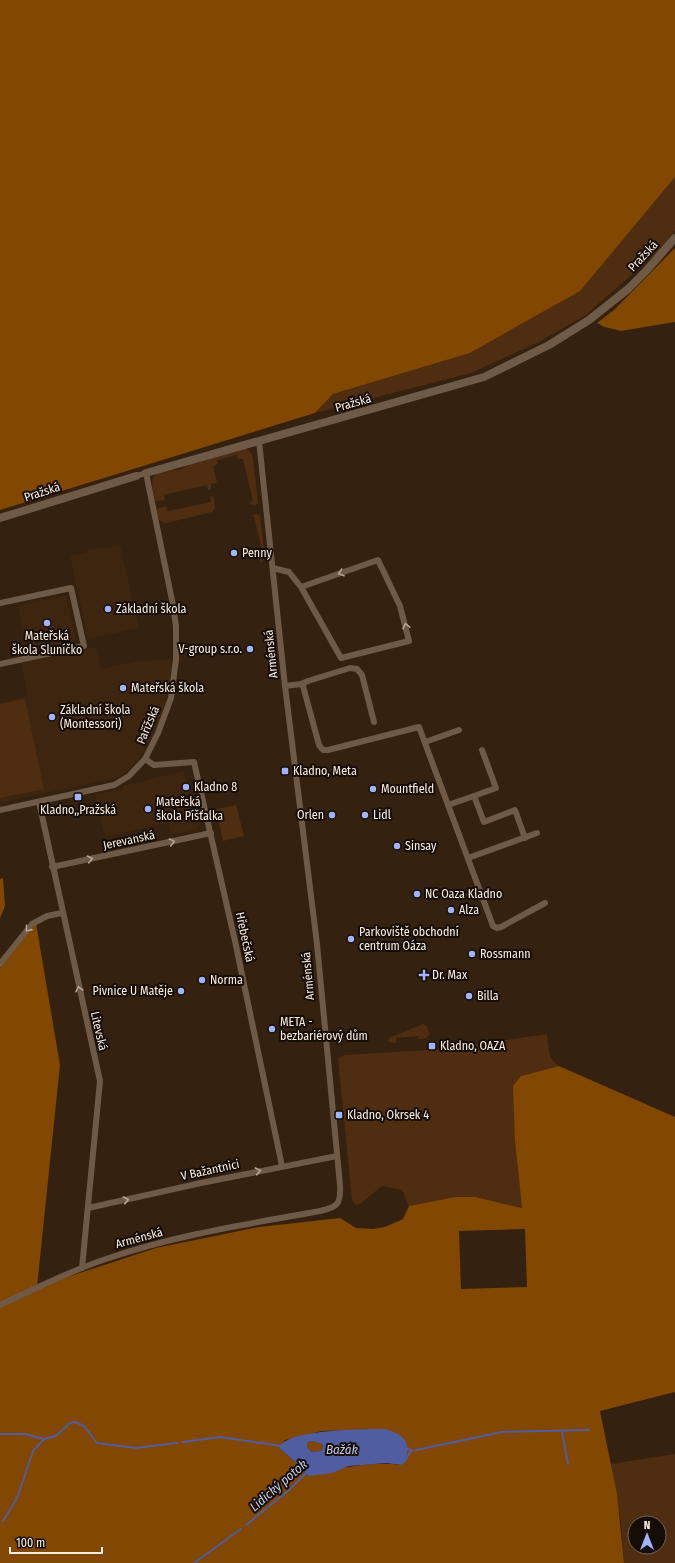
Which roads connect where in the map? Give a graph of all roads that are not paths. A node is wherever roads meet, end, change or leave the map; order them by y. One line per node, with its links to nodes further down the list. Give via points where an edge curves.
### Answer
1 (675, 238): 2 (street, Pražská, via 628,289 589,320 508,366 484,377)
2 (258, 441): 3 (street, Pražská); 6 (street, Arménská)
3 (146, 473): 4 (street, Pražská); 16 (street, Pařížská, via 172,600 176,626 176,659 171,698)
4 (136, 476): 5 (street, Pražská)
5 (0, 518)
6 (273, 568): 7 (street, via 289,572); 11 (street, Arménská)
7 (301, 587): 7 (street, one-way to 7, via 341,658 409,641 400,606 378,560)
8 (0, 603): 9 (street, via 71,588 84,646)
9 (0, 664)
10 (301, 684): 11 (street); 12 (street, via 350,668 357,669 362,676); 14 (street, via 319,745 323,750 419,727)
11 (285, 686): 29 (street, Arménská, via 316,944)
12 (374, 722)
13 (459, 730): 14 (street)
14 (425, 742): 19 (street)
15 (482, 750): 17 (street, via 496,788)
16 (145, 759): 18 (street, Pařížská, via 129,776 114,785); 22 (street, Hřebečská, via 154,766 194,762)
17 (474, 796): 19 (street); 23 (street, via 484,822 515,810)
18 (38, 802): 20 (street, Pařížská); 25 (street, Litevská)
19 (448, 806): 24 (street)
20 (0, 810)
21 (537, 833): 23 (street)
22 (211, 834): 25 (street, Jerevanská, one-way to 22); 30 (street, Hřebečská)
23 (525, 838): 24 (street)
24 (468, 858): 26 (street, via 493,926 501,927)
25 (52, 867): 27 (street, Litevská)
26 (545, 903)
27 (62, 913): 28 (street, one-way to 28, via 47,916 32,924); 31 (street, Litevská, one-way to 27, via 100,1081)
28 (0, 964)
29 (337, 1156): 30 (street, V Bažantnici); 32 (street, Arménská, via 340,1195 334,1207 222,1228 149,1246)
30 (282, 1166): 31 (street, V Bažantnici, one-way to 30)
31 (88, 1208): 32 (street, Litevská)
32 (82, 1268): 33 (street, Arménská)
33 (0, 1306)

